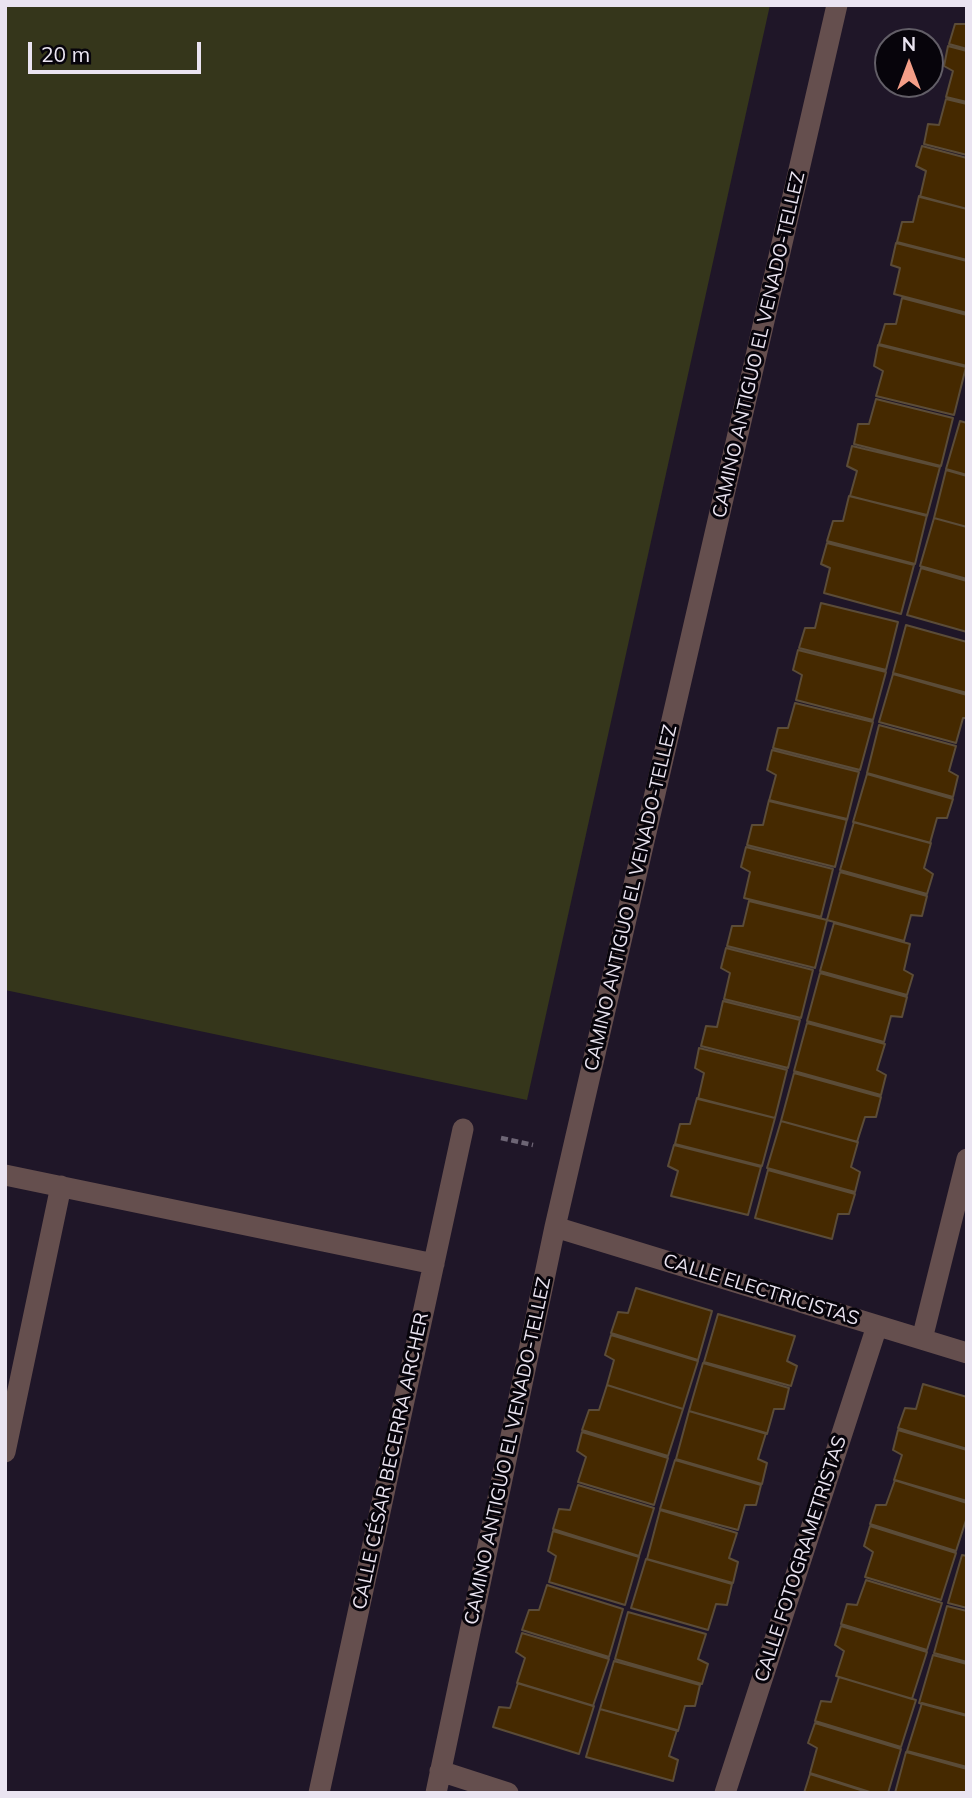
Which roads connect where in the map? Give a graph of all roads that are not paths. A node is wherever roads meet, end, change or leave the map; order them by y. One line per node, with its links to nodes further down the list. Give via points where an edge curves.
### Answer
1 (837, 5): 6 (street, CAMINO ANTIGUO EL VENADO-TELLEZ)
2 (463, 1129): 7 (street, CALLE CÉSAR BECERRA ARCHER)
3 (967, 1159): 9 (street)
4 (5, 1175): 5 (street)
5 (61, 1186): 7 (street); 11 (street)
6 (555, 1227): 8 (street, CALLE ELECTRICISTAS); 12 (street, CAMINO ANTIGUO EL VENADO-TELLEZ)
7 (434, 1264): 13 (street, CALLE CÉSAR BECERRA ARCHER)
8 (877, 1326): 9 (street, CALLE ELECTRICISTAS); 16 (street, CALLE FOTOGRAMETRISTAS)
9 (922, 1339): 10 (street, CALLE ELECTRICISTAS)
10 (967, 1353)
11 (5, 1451)
12 (440, 1771): 14 (street, CAMINO ANTIGUO EL VENADO-TELLEZ); 15 (street)
13 (319, 1793)
14 (436, 1793)
15 (508, 1793)
16 (725, 1793)

